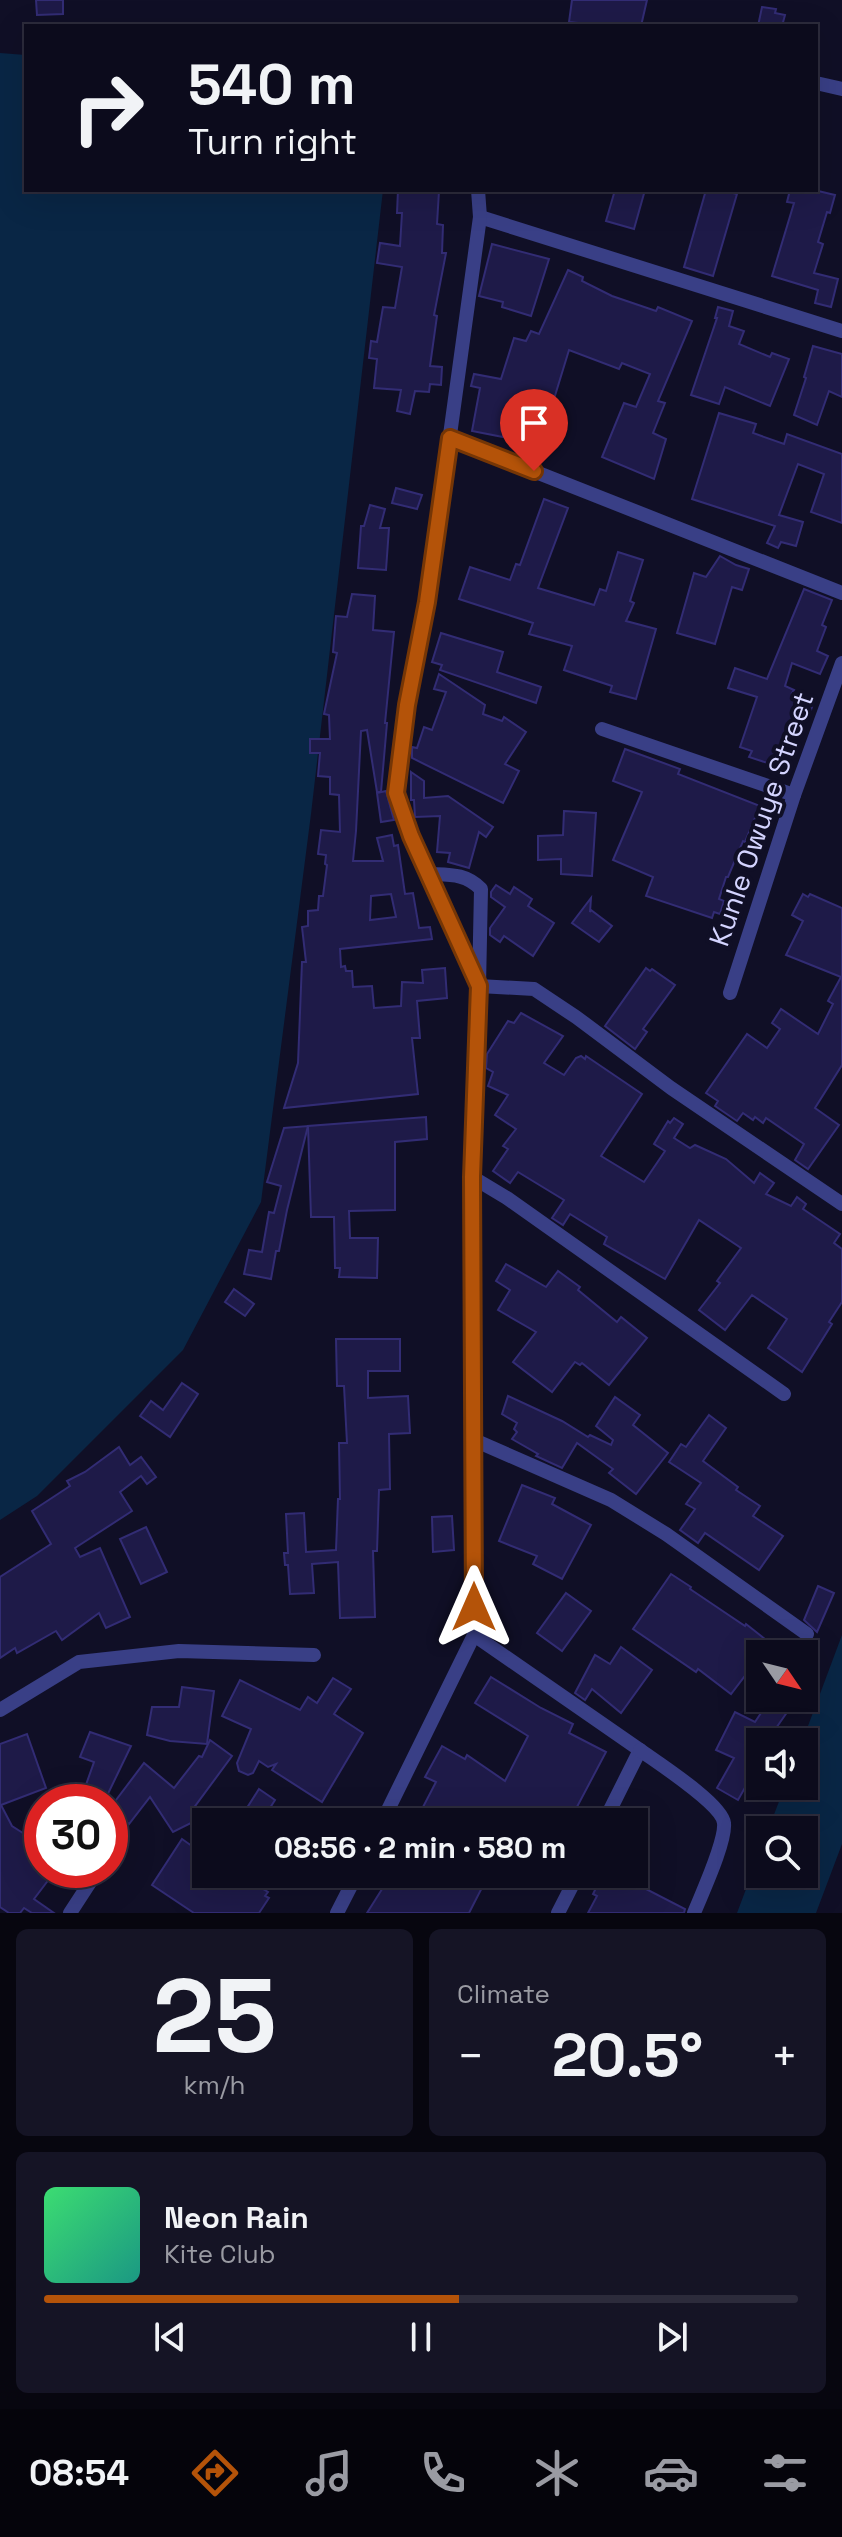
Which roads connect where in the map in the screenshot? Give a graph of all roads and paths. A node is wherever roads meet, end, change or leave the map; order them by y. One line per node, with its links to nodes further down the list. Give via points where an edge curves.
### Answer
1 (818, 83): 2 (street)
2 (842, 89)
3 (478, 192): 4 (street)
4 (480, 217): 5 (street); 6 (street)
5 (842, 331)
6 (450, 438): 7 (street); 11 (street, via 396,793)
7 (842, 593)
8 (842, 663): 10 (street, Kunle Owuye Street)
9 (602, 729): 10 (street)
10 (794, 795): 13 (street, Kunle Owuye Street)
11 (428, 874): 12 (street); 12 (street, via 471,879 481,889)
12 (479, 986): 14 (street); 15 (street, via 534,989)
13 (730, 993)
14 (472, 1177): 16 (street); 17 (street)
15 (842, 1204)
16 (784, 1394)
17 (474, 1440): 18 (street, via 611,1500); 19 (street)
18 (807, 1634)
19 (474, 1635): 22 (street); 23 (street)
20 (314, 1655): 21 (street, via 179,1651 79,1662)
21 (0, 1710)
22 (640, 1750): 24 (street); 31 (street, via 716,1806 724,1821)
23 (389, 1808)
24 (611, 1808)
25 (86, 1888): 28 (street)
26 (350, 1888): 29 (street)
27 (571, 1888): 30 (street)
28 (70, 1913)
29 (337, 1913)
30 (558, 1913)
31 (694, 1913)

